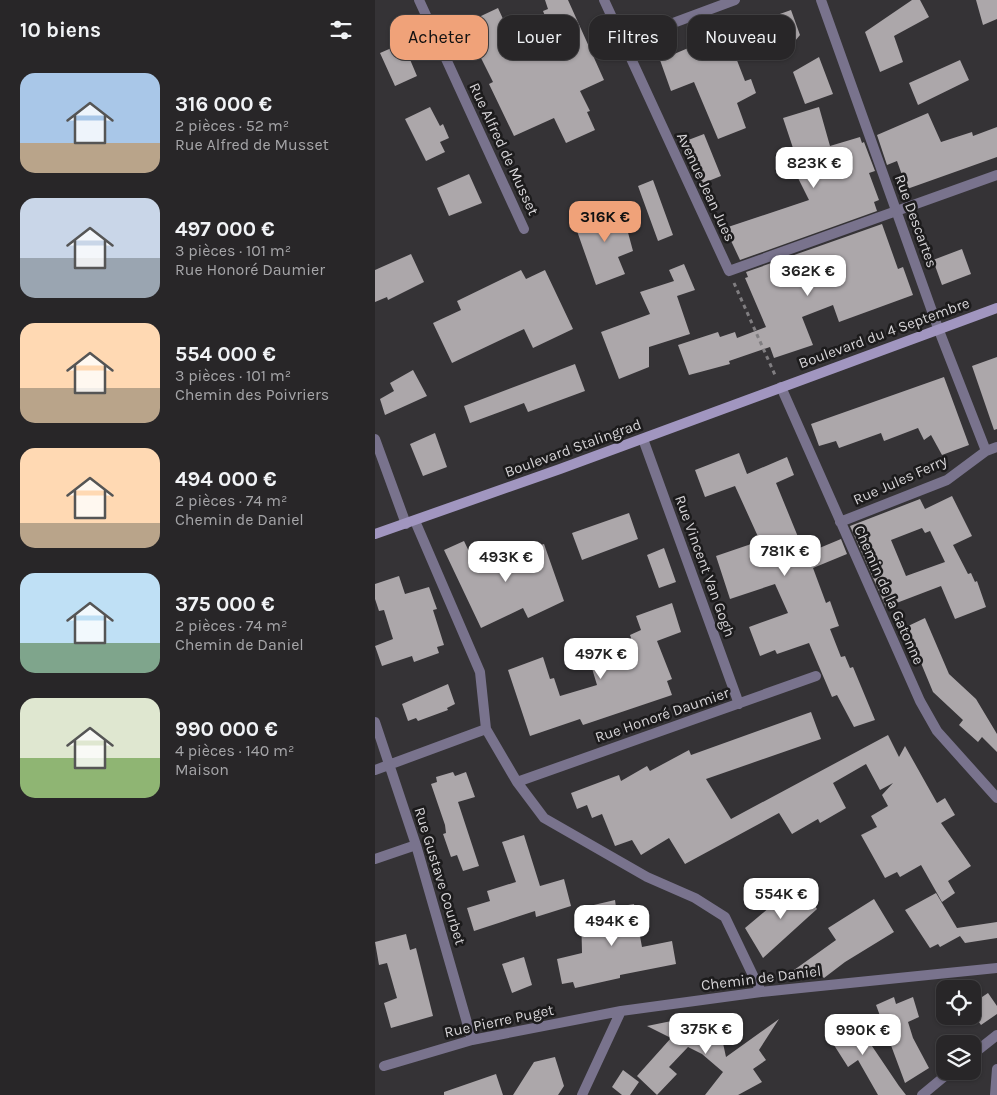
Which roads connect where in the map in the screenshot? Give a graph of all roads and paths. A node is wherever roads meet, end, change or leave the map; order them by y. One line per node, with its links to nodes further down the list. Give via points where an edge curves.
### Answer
1 (419, 0): 10 (street, Rue Alfred de Musset)
2 (604, 0): 5 (street, Avenue Jean Jues)
3 (735, 0): 6 (street)
4 (821, 0): 9 (street, Rue Descartes)
5 (610, 15)
6 (677, 22)
7 (630, 60): 11 (street, Avenue Jean Jues)
8 (997, 175): 9 (street)
9 (896, 210): 11 (street); 13 (street, Rue Descartes)
10 (524, 229)
11 (729, 271): 14 (path)
12 (997, 308): 13 (street, Boulevard du 4 Septembre)
13 (938, 328): 14 (street, Boulevard du 4 Septembre); 18 (street, Rue Descartes)
14 (781, 387): 16 (street, Boulevard Stalingrad); 20 (street, Chemin de la Gatonne)
15 (375, 439): 19 (street)
16 (643, 439): 19 (street, Boulevard Stalingrad); 23 (street, Rue Vincent Van Gogh)
17 (997, 447): 18 (street, Rue Jules Ferry)
18 (987, 451): 20 (street, Rue Jules Ferry, via 947,480)
19 (410, 522): 21 (street, Boulevard Stalingrad); 25 (street, via 480,672)
20 (840, 522): 29 (street, Chemin de la Gatonne, via 920,701 937,730)
21 (375, 534)
22 (816, 676): 23 (street, Rue Honoré Daumier)
23 (739, 704): 28 (street, Rue Honoré Daumier)
24 (375, 722): 26 (street, Rue Gustave Courbet)
25 (486, 729): 26 (street); 28 (street)
26 (391, 765): 27 (street); 30 (street, Rue Gustave Courbet)
27 (375, 770)
28 (517, 782): 33 (street, via 544,818 725,917)
29 (997, 798)
30 (416, 845): 31 (street); 36 (street, Rue Gustave Courbet)
31 (375, 859)
32 (997, 968): 33 (street, Chemin de Daniel)
33 (761, 992): 34 (street, Chemin de Daniel)
34 (621, 1011): 36 (street, Rue Pierre Puget); 41 (street)
35 (997, 1034): 37 (street)
36 (473, 1040): 38 (street, Rue Pierre Puget)
37 (981, 1047)
38 (384, 1066)
39 (997, 1069): 43 (street)
40 (940, 1080): 42 (street)
41 (582, 1095)
42 (921, 1095)
43 (995, 1095)

